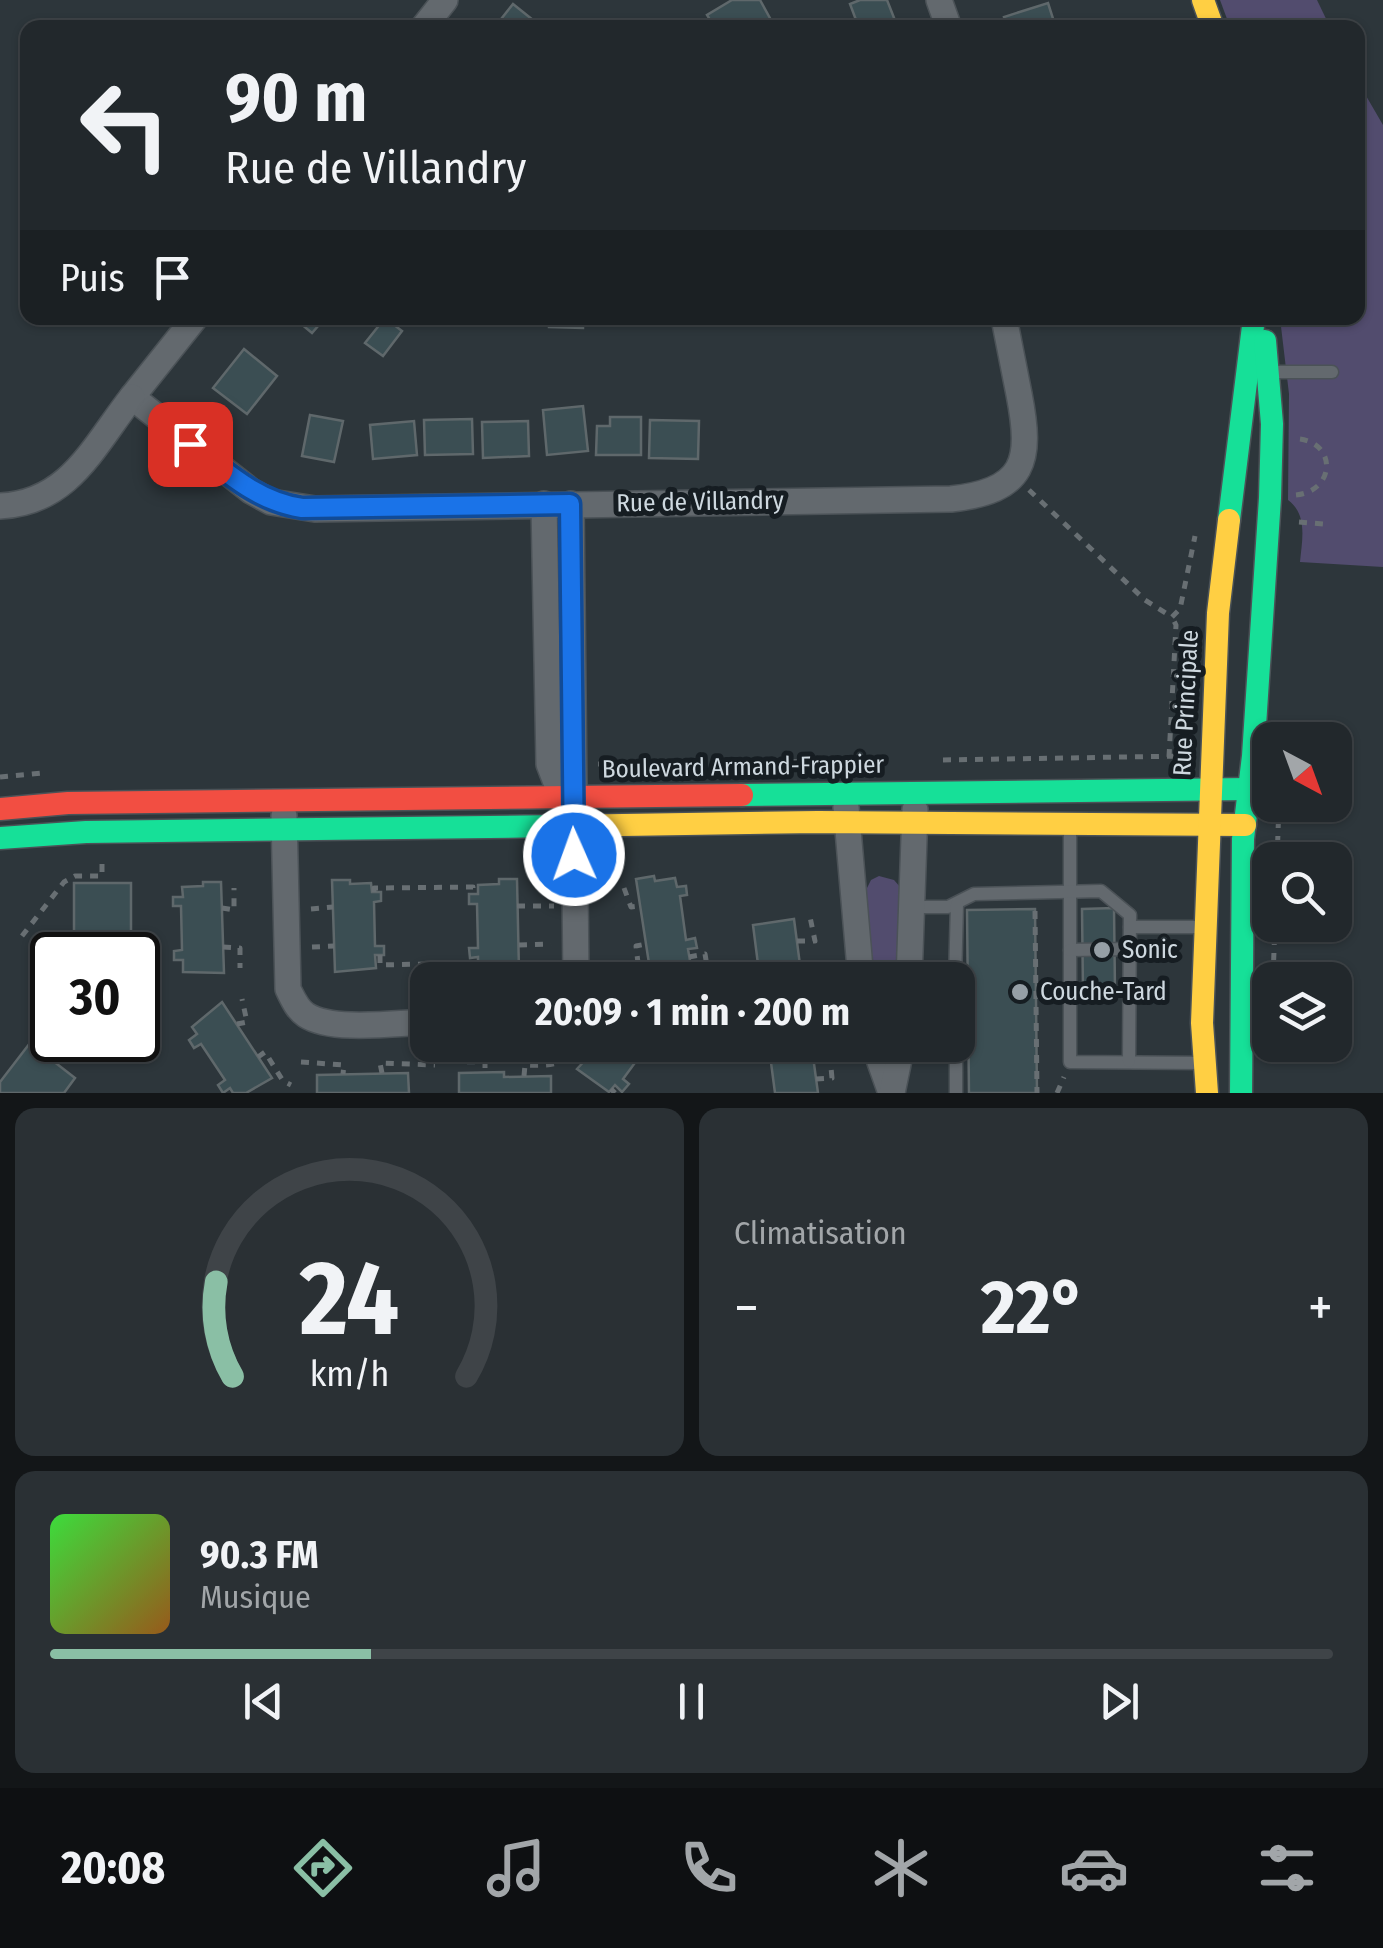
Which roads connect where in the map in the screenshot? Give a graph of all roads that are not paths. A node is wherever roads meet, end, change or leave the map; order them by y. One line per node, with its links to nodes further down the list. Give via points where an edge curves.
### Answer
1 (445, 0): 2 (street)
2 (429, 20)
3 (189, 325): 9 (street)
4 (1005, 325): 10 (street, Rue de Villandry, via 1026,445 1018,472 988,494)
5 (1254, 325): 8 (street, Rue Principale)
6 (1261, 325): 8 (street, Rue Principale)
7 (1332, 372): 8 (lane)
8 (1257, 373): 12 (street, Rue Principale, via 1218,614); 13 (street, Rue Principale, via 1272,424)
9 (132, 397): 10 (street, Rue de Villandry, via 242,484 285,506); 11 (street, via 60,488 32,502)
10 (558, 504): 16 (street)
11 (0, 506)
12 (1209, 788): 13 (street, Boulevard Armand-Frappier); 15 (street, Boulevard Armand-Frappier); 22 (street, Rue Principale)
13 (1248, 788): 23 (street, Rue Principale)
14 (845, 792): 15 (street, Boulevard Armand-Frappier); 16 (street, Boulevard Armand-Frappier); 19 (street)
15 (915, 792): 20 (street)
16 (567, 796): 17 (street, Boulevard Armand-Frappier); 24 (street)
17 (284, 801): 18 (street, Boulevard Armand-Frappier); 25 (street)
18 (0, 809)
19 (846, 822): 20 (street); 24 (street); 35 (street)
20 (916, 824): 21 (street); 29 (street)
21 (1070, 824): 22 (street); 27 (lane)
22 (1208, 824): 23 (street); 30 (street, Rue Principale)
23 (1245, 825): 44 (street, Rue Principale)
24 (574, 826): 25 (street); 34 (street)
25 (285, 830): 26 (street); 38 (street, via 288,988 302,1013 328,1024)
26 (0, 838)
27 (1070, 892): 28 (lane, via 974,894); 31 (lane, via 1101,892 1130,915); 33 (lane)
28 (957, 904): 29 (lane); 37 (lane)
29 (914, 907): 36 (street)
30 (1205, 926): 31 (lane); 43 (street, Rue Principale)
31 (1130, 927): 32 (lane)
32 (1130, 949): 33 (lane); 39 (lane)
33 (1070, 950): 39 (lane, via 1070,1062)
34 (576, 962)
35 (860, 962)
36 (910, 962)
37 (955, 962)
38 (410, 1022)
39 (1129, 1061): 43 (lane)
40 (880, 1062): 45 (street)
41 (898, 1062): 45 (street)
42 (956, 1062): 46 (lane)
43 (1205, 1063): 44 (lane); 47 (street, Rue Principale)
44 (1242, 1064): 48 (street, Rue Principale)
45 (892, 1093)
46 (956, 1093)
47 (1206, 1093)
48 (1241, 1093)

